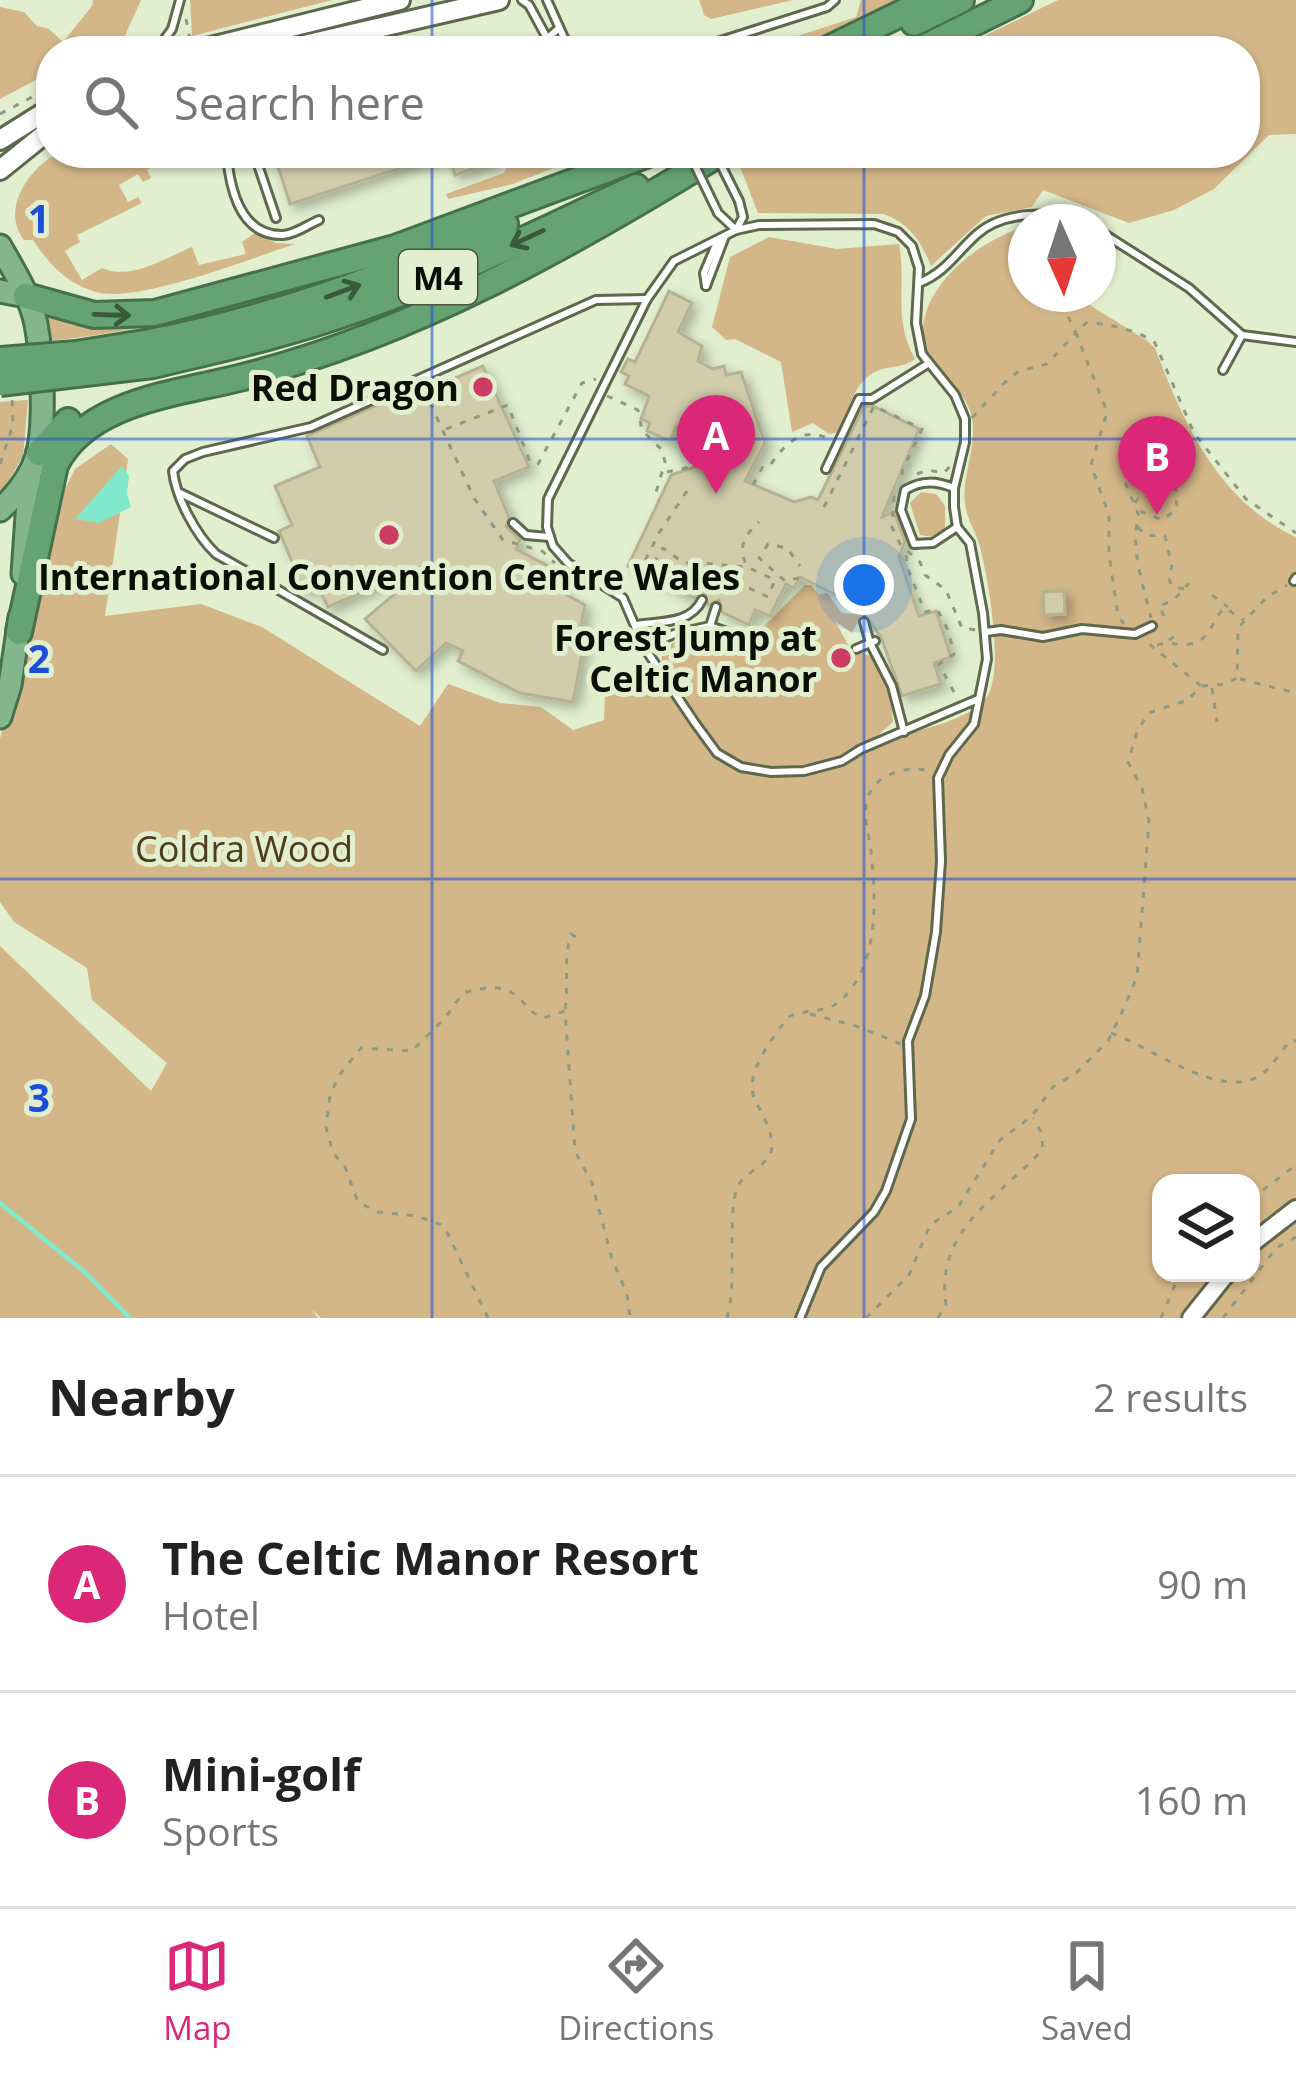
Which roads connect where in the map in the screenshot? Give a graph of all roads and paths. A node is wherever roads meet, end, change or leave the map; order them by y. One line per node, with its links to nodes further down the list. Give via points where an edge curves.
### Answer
1 (180, 0): 12 (lane)
2 (400, 0): 14 (main road)
3 (499, 0): 15 (main road)
4 (522, 0): 16 (lane)
5 (547, 0): 11 (lane)
6 (835, 0): 19 (lane)
7 (928, 0): 20 (highway)
8 (961, 0): 21 (highway)
9 (1020, 0): 22 (highway)
10 (186, 20): 13 (path)
11 (558, 29): 17 (lane); 18 (lane)
12 (167, 36)
13 (190, 36)
14 (238, 36)
15 (343, 36)
16 (544, 36)
17 (550, 36)
18 (564, 36)
19 (736, 36)
20 (855, 36)
21 (889, 36)
22 (947, 36)
23 (36, 95): 24 (path)
24 (0, 115)
25 (36, 117): 26 (main road)
26 (0, 140)
27 (36, 141): 37 (main road)
28 (229, 168): 40 (lane, via 242,214 256,225 286,235)
29 (259, 168): 38 (lane)
30 (580, 168): 45 (highway, M4)
31 (611, 168): 45 (highway, M4, via 395,248)
32 (620, 168): 54 (highway, M4, one-way to 32, via 432,257)
33 (682, 168): 54 (highway, M4, one-way to 54, via 351,312 262,340)
34 (690, 168): 61 (highway, M4, via 499,281 334,351)
35 (696, 168): 41 (lane, bridge)
36 (722, 168): 41 (lane, bridge, via 743,217)
37 (0, 170)
38 (276, 218)
39 (1008, 219): 46 (lane, via 981,230 944,271)
40 (319, 220)
41 (736, 230): 42 (lane); 46 (lane, via 887,226 912,246)
42 (721, 237): 42 (lane, via 706,286 704,273); 49 (lane, via 674,261)
43 (1116, 241): 52 (lane, via 1189,288)
44 (0, 246): 48 (highway)
45 (298, 274): 48 (highway, M4, one-way to 45, via 127,317)
46 (920, 283): 56 (lane, via 917,334)
47 (0, 291): 48 (highway)
48 (26, 296): 69 (highway, via 38,350)
49 (647, 299): 58 (lane); 78 (lane, via 596,300 311,427 194,455 173,471)
50 (1066, 312): 51 (path)
51 (1076, 333): 62 (path, via 1047,364 1019,371); 88 (path, via 1086,323 1104,323 1155,344 1194,433 1246,499); 111 (path, via 1107,412 1091,465 1109,515)
52 (1242, 335): 53 (lane); 57 (lane)
53 (1296, 342)
54 (151, 353): 55 (highway, M4, bridge); 59 (highway, M4, bridge)
55 (0, 360)
56 (926, 365): 62 (lane); 65 (lane, via 859,399)
57 (1223, 370)
58 (609, 375): 60 (lane); 63 (path, via 582,383 538,464 530,462 508,405)
59 (3, 386): 70 (path, via 14,425)
60 (600, 393): 73 (path, via 638,410 642,430 662,449); 89 (lane, via 548,499)
61 (162, 397): 69 (highway, M4, via 81,414); 110 (highway, M4, via 88,424 65,445)
62 (965, 419): 75 (lane)
63 (442, 430)
64 (709, 434): 68 (path)
65 (839, 442): 71 (lane); 74 (path, via 818,433 794,437)
66 (728, 444): 68 (path, via 698,466)
67 (955, 457): 81 (path, via 944,473 904,479 922,429 874,406)
68 (698, 459): 73 (path)
69 (34, 463): 82 (highway); 110 (highway)
70 (0, 464)
71 (826, 469)
72 (1165, 469): 80 (path, via 1144,476); 80 (path, via 1144,438 1133,438 1133,463 1123,477); 83 (path, via 1177,509 1162,520)
73 (663, 473): 79 (path)
74 (753, 485)
75 (954, 488): 86 (lane); 86 (lane, via 916,484 905,490 901,510 914,544)
76 (687, 491): 92 (path, via 643,567 649,570 662,548 684,563)
77 (896, 491): 91 (path, via 892,527)
78 (178, 492): 90 (lane); 119 (lane, via 202,540 225,561)
79 (659, 501)
80 (1135, 503): 83 (path)
81 (824, 507)
82 (0, 510)
83 (1138, 511): 87 (path)
84 (759, 522): 94 (path, via 740,548)
85 (513, 523): 89 (lane, via 526,536)
86 (958, 527): 109 (lane, via 970,543)
87 (1136, 527): 103 (path, via 1165,536 1172,587 1188,586 1159,606); 108 (path)
88 (1296, 533)
89 (549, 537): 106 (lane, via 568,562 622,598)
90 (274, 538)
91 (906, 552): 109 (path, via 946,590 962,628); 126 (path, via 925,612 937,609 948,630 953,658 940,664)
92 (702, 563): 94 (path); 95 (path)
93 (800, 566): 96 (path, via 788,548 767,544 760,553 785,581)
94 (746, 567): 98 (path, via 775,580 768,597)
95 (698, 572)
96 (799, 578)
97 (1295, 580): 104 (path)
98 (749, 588)
99 (1212, 595): 102 (path)
100 (702, 600): 106 (lane, via 687,617)
101 (716, 607): 107 (lane)
102 (1229, 608): 104 (path); 115 (path, via 1201,640)
103 (1164, 616)
104 (1245, 621): 121 (path)
105 (864, 622): 116 (lane)
106 (635, 625): 117 (lane)
107 (710, 626): 113 (lane); 117 (lane)
108 (1152, 626): 114 (lane)
109 (985, 630): 111 (lane, via 1043,637); 125 (lane)
110 (19, 632): 127 (highway)
111 (1125, 632): 114 (lane)
112 (1180, 632): 115 (path)
113 (735, 634)
114 (1135, 634): 118 (path)
115 (1168, 641): 118 (path)
116 (873, 642): 120 (lane); 129 (lane)
117 (644, 647): 129 (lane, via 717,753 740,767 804,771)
118 (1154, 647): 123 (path)
119 (383, 650)
120 (856, 650)
121 (1237, 678): 122 (path); 124 (path)
122 (1212, 685): 123 (path); 128 (path)
123 (1202, 686): 134 (path, via 1188,700 1148,712 1128,762 1149,821 1137,977)
124 (1296, 694)
125 (978, 699): 126 (lane); 130 (lane, via 974,724)
126 (965, 706): 129 (lane)
127 (0, 717)
128 (1217, 722)
129 (904, 733)
130 (938, 773): 133 (path, via 898,772 873,787 865,816 871,943 847,994); 135 (lane, via 936,932 926,996)
131 (580, 940): 132 (path, via 571,934 565,956)
132 (565, 1011): 145 (path, via 543,1018 494,986 463,993 412,1052 361,1048 330,1095 333,1153 358,1202 444,1226); 146 (path, via 575,1151 592,1183)
133 (808, 1013): 135 (path, via 898,1046); 147 (path, via 788,1017 751,1074 772,1146 735,1196)
134 (1111, 1033): 136 (path, via 1214,1081 1244,1083); 137 (path)
135 (908, 1041): 148 (lane, via 911,1119 886,1191 821,1267)
136 (1296, 1041)
137 (1032, 1116): 149 (path, via 1000,1140 958,1207 930,1225 909,1275); 150 (path, via 1043,1149 967,1226 946,1263 946,1305)
138 (1296, 1165): 139 (path)
139 (1260, 1192)
140 (1296, 1209): 141 (street)
141 (1260, 1237)
142 (1296, 1237): 153 (path, via 1276,1249)
143 (1176, 1282): 151 (path)
144 (1220, 1282): 152 (street)
145 (488, 1318)
146 (630, 1318)
147 (727, 1318)
148 (800, 1318)
149 (866, 1318)
150 (938, 1318)
151 (1161, 1318)
152 (1191, 1318)
153 (1223, 1318)

